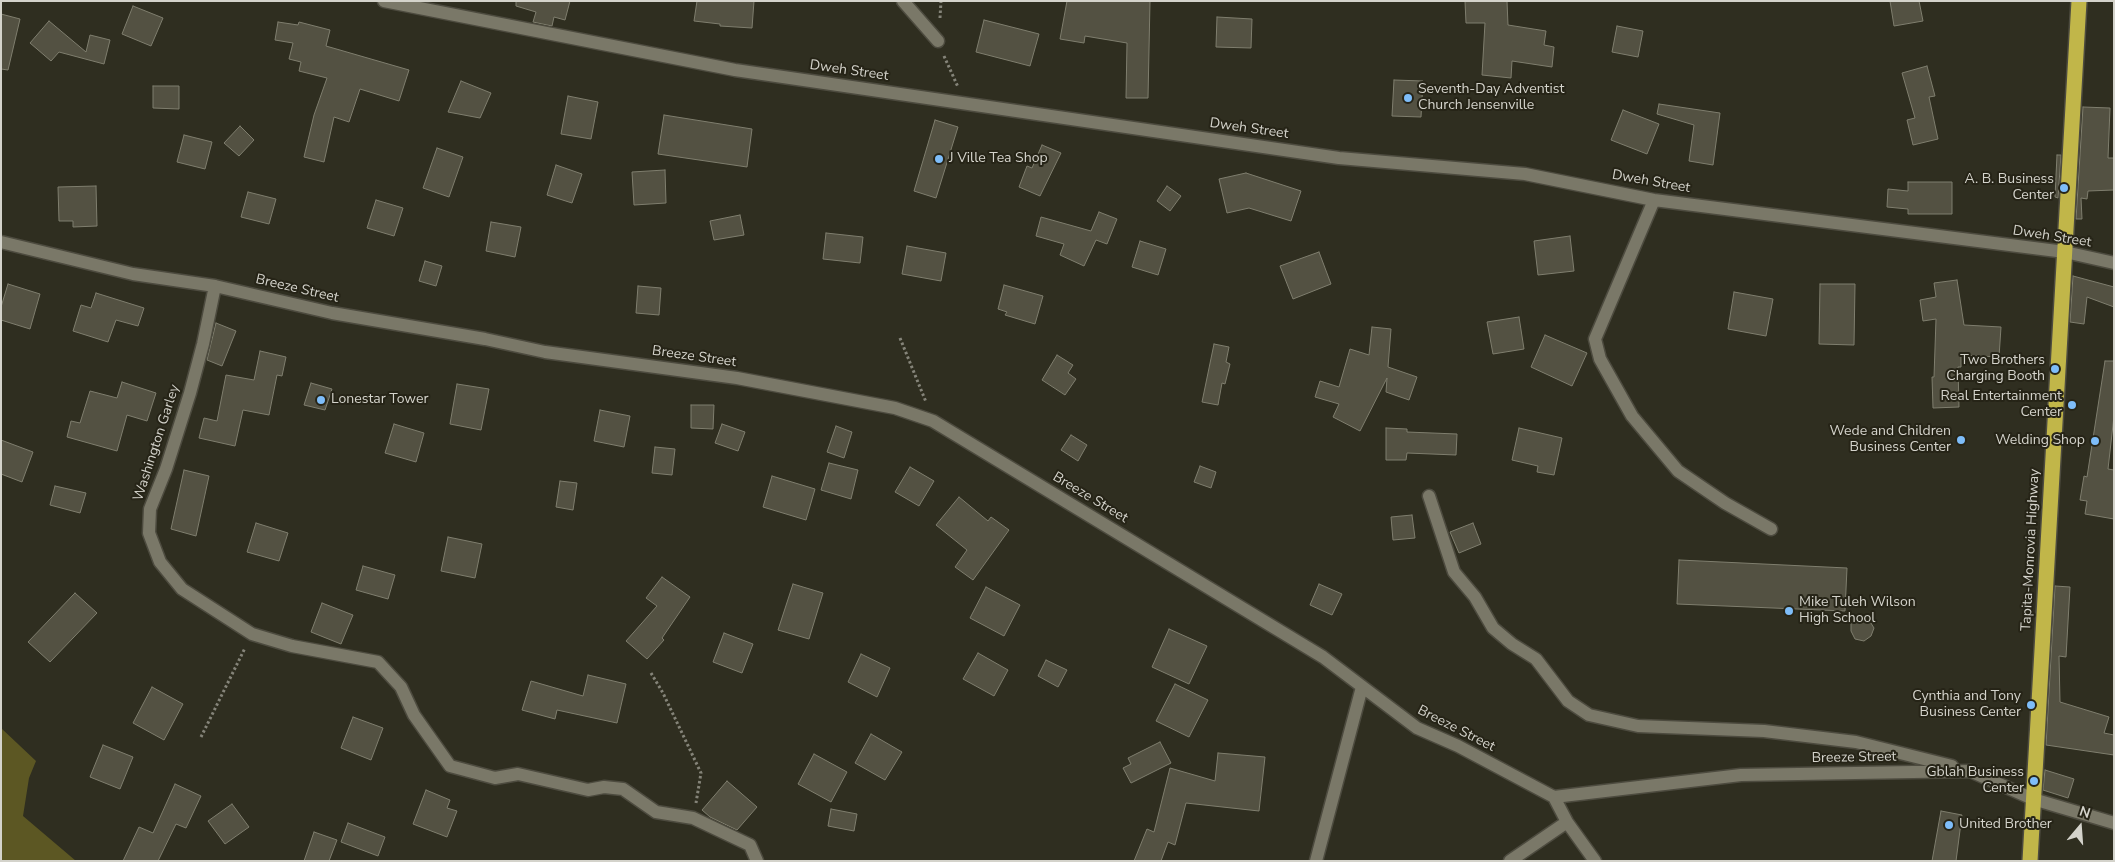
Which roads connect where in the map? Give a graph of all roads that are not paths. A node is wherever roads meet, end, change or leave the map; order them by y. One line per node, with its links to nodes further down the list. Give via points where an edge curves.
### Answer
1 (384, 1): 5 (street, Dweh Street, via 734,70 1339,158 1525,174)
2 (903, 1): 4 (street)
3 (2079, 1): 7 (highway, Tapita-Monrovia Highway)
4 (938, 41)
5 (1654, 200): 7 (street, Dweh Street); 11 (street, via 1595,339 1600,359 1632,416 1678,472)
6 (1, 242): 9 (street, Breeze Street, via 133,274)
7 (2065, 252): 8 (street, Dweh Street); 15 (highway, Tapita-Monrovia Highway)
8 (2114, 263)
9 (215, 286): 12 (street, Breeze Street, via 332,313 544,352 746,380 895,408 933,421 1323,657); 18 (street, Washington Garley, via 190,393 150,509 149,533 160,562 182,589 252,634 292,646 378,662 402,687 414,715 450,766 495,778 518,774 588,790 604,787 623,789 656,812 693,818 750,845)
10 (1429, 496): 13 (street, via 1454,572 1493,628 1536,659 1568,701 1589,716 1638,726 1764,731 1856,742)
11 (1771, 529)
12 (1362, 687): 14 (street, Breeze Street, via 1417,728); 19 (street)
13 (1970, 770): 14 (street, Breeze Street, via 1741,775); 15 (street, Breeze Street)
14 (1554, 797): 16 (street)
15 (2033, 799): 17 (street, Breeze Street); 22 (highway, Tapita-Monrovia Highway)
16 (1567, 822): 20 (street); 21 (street)
17 (2114, 823)
18 (757, 861)
19 (1316, 861)
20 (1510, 861)
21 (1595, 861)
22 (2030, 861)

